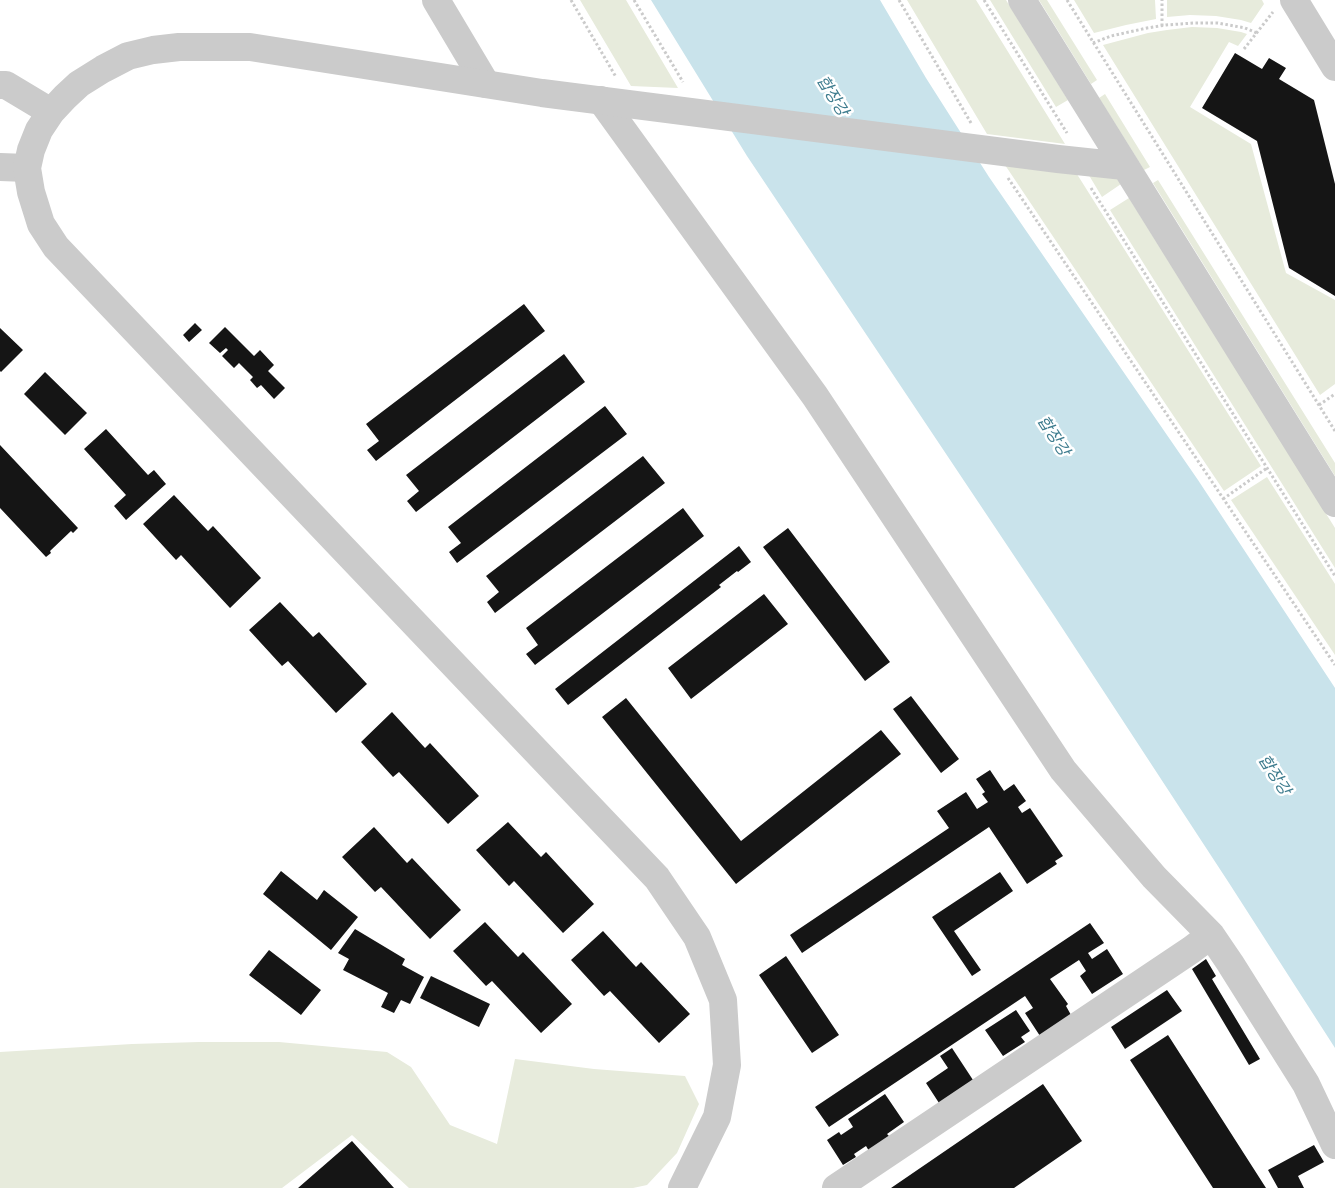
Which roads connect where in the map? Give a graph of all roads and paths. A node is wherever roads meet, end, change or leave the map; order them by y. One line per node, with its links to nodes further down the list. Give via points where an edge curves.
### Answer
1 (436, 0): 17 (street)
2 (571, 0): 15 (path)
3 (634, 0): 16 (path)
4 (899, 0): 21 (path)
5 (984, 0): 22 (path, via 1073,144)
6 (1022, 0): 23 (street)
7 (1066, 0): 12 (path)
8 (1162, 0): 10 (path)
9 (1284, 3): 11 (path, via 1274,10); 14 (street)
10 (1162, 26): 11 (path, via 1218,23); 12 (path)
11 (1257, 33): 13 (path)
12 (1093, 43): 28 (path)
13 (1244, 49)
14 (1335, 67)
15 (616, 77)
16 (683, 82)
17 (486, 84): 19 (street); 20 (street, via 250,47 179,47 128,56 80,84)
18 (0, 85): 20 (street, via 6,85)
19 (601, 100): 22 (street); 35 (street, via 815,396 1062,770 1154,877)
20 (51, 112): 25 (street, via 39,130)
21 (971, 123)
22 (1066, 159): 23 (street); 30 (path)
23 (1124, 166): 32 (street)
24 (0, 167): 25 (street)
25 (27, 168): 37 (street, via 41,224 56,247 657,878 696,937 723,1000 727,1065 717,1117)
26 (1005, 174): 31 (path)
27 (1335, 394): 28 (path)
28 (1319, 405): 29 (path)
29 (1335, 431)
30 (1267, 468): 31 (path); 33 (path)
31 (1223, 499): 34 (path)
32 (1335, 503)
33 (1335, 576)
34 (1335, 665)
35 (1211, 935): 36 (street, via 1306,1084); 38 (street)
36 (1335, 1145)
37 (682, 1188)
38 (836, 1188)

